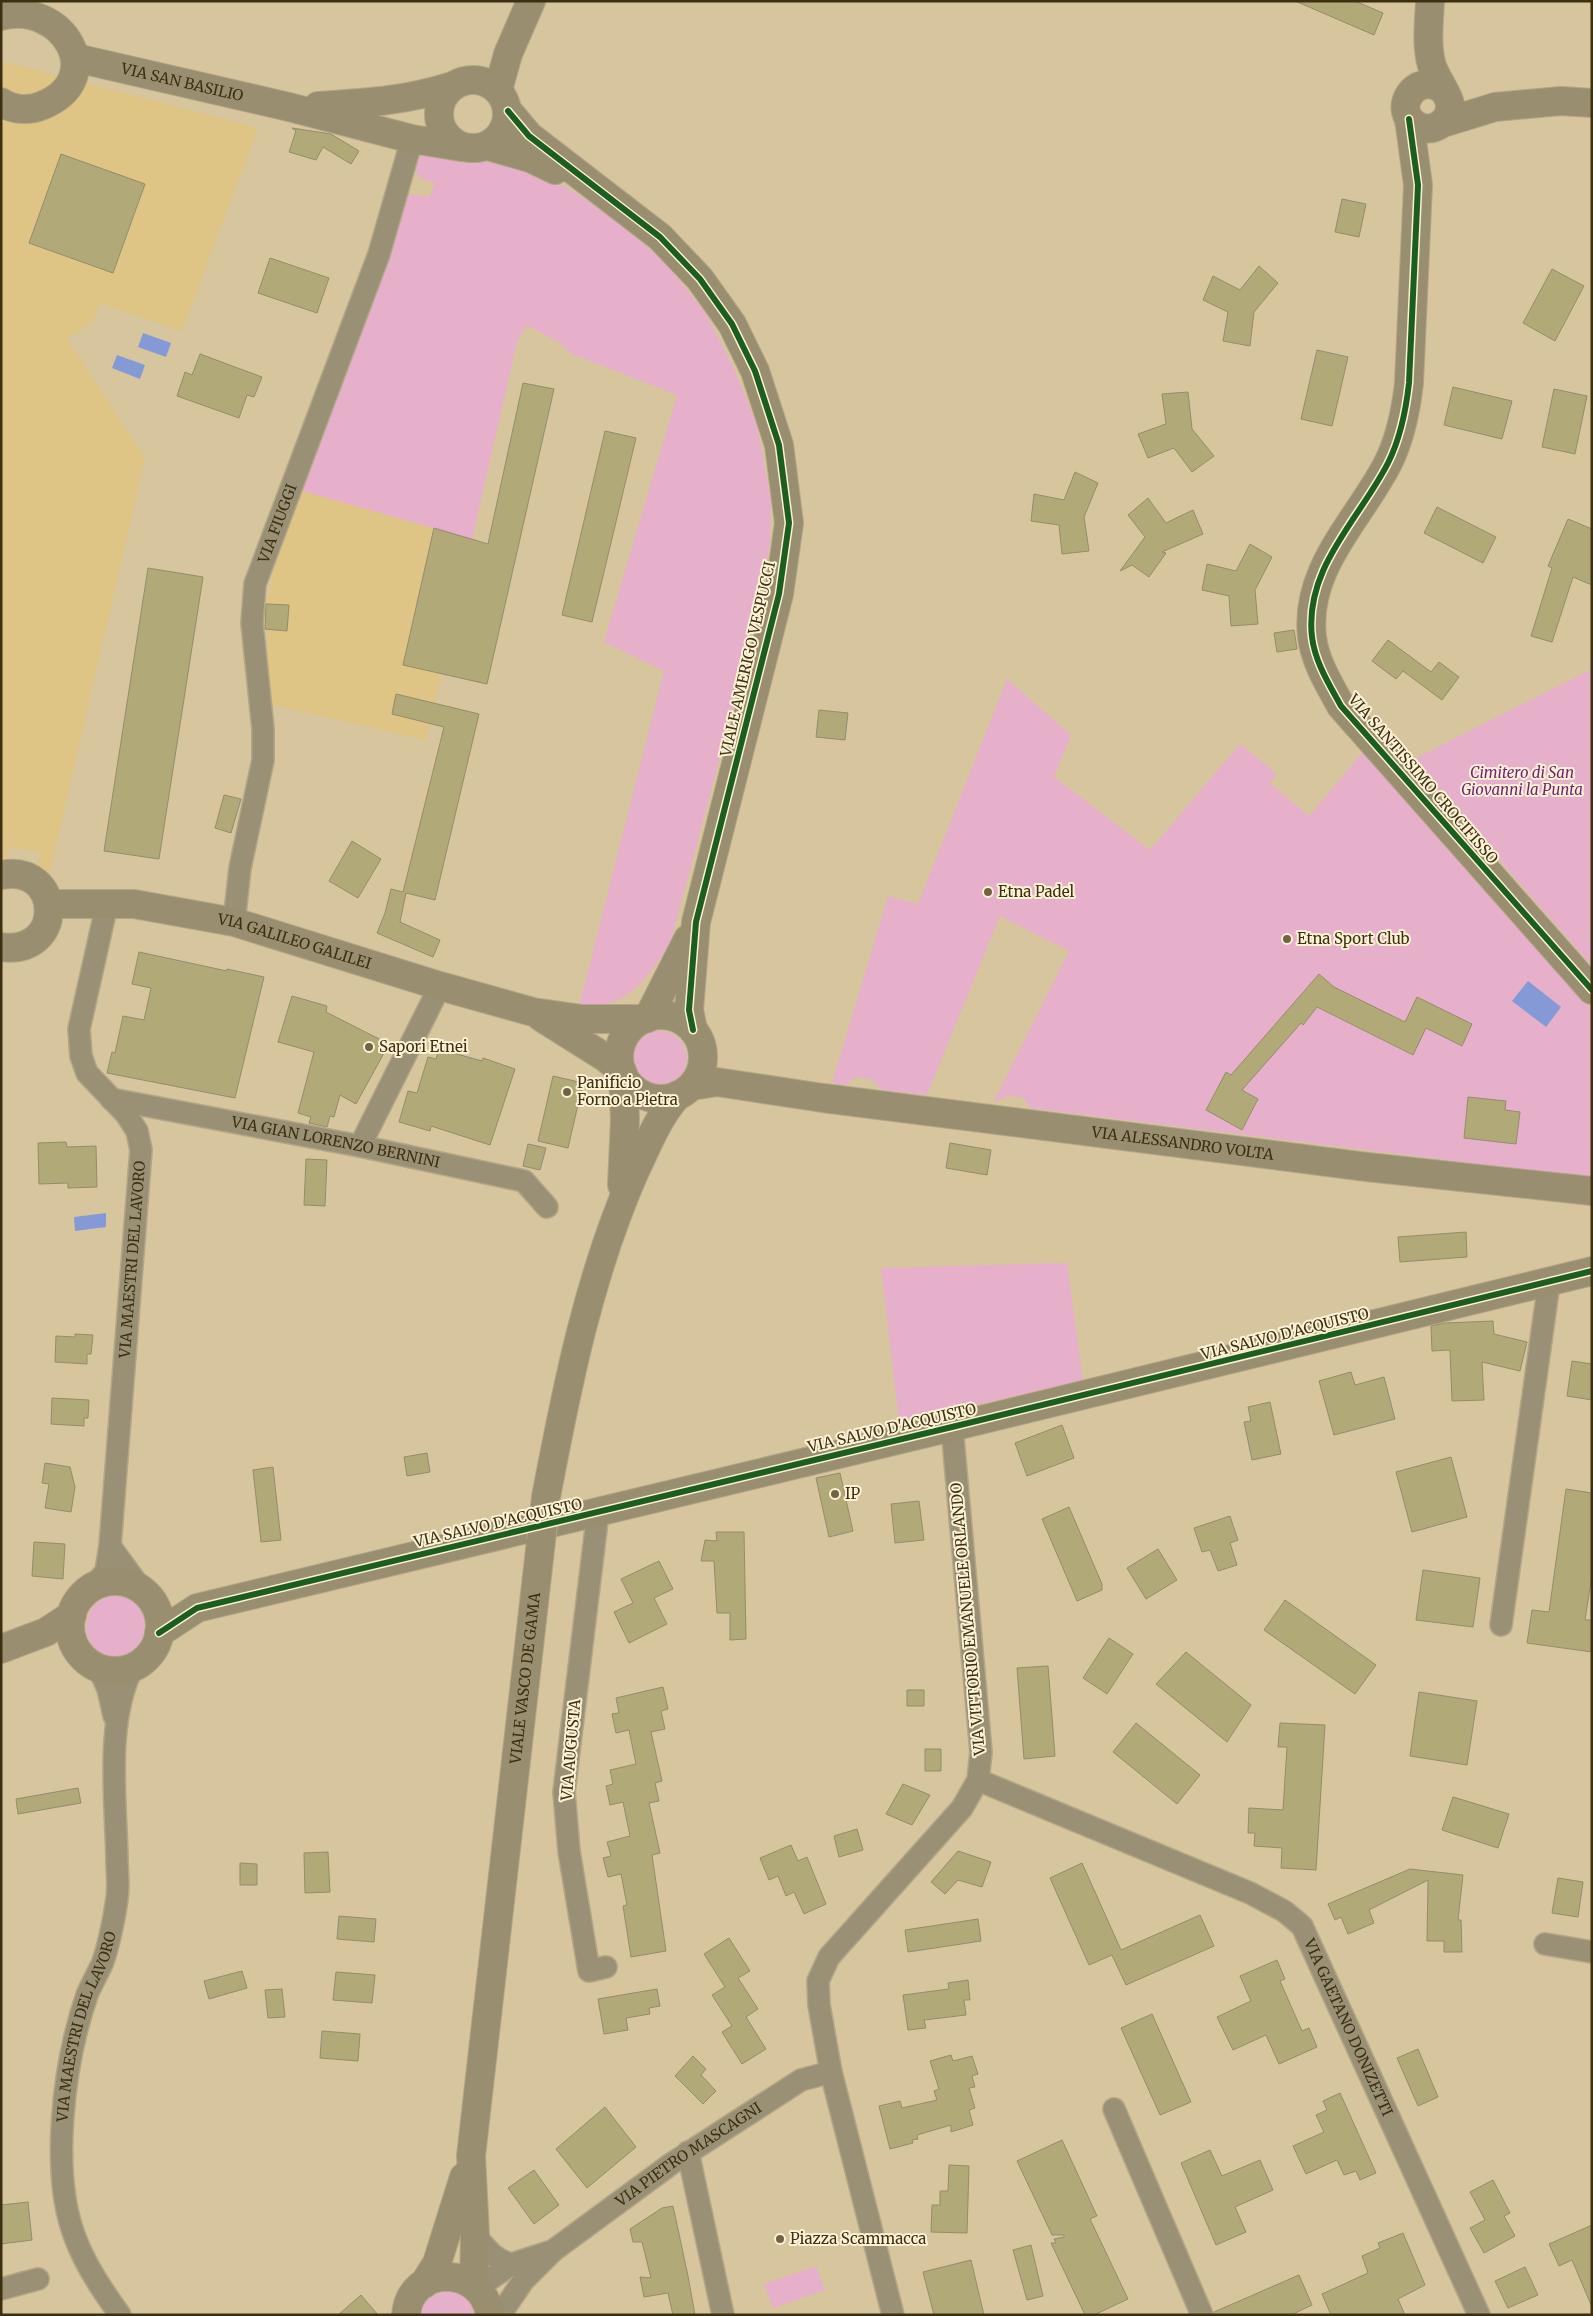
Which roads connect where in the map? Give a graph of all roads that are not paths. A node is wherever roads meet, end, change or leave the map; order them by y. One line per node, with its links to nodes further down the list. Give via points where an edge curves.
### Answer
1 (1430, 1): 4 (street)
2 (526, 12): 6 (street, via 486,61); 8 (street, via 508,54)
3 (1, 16): 5 (street, via 19,9 48,14 62,24 73,41)
4 (1428, 31): 7 (street, via 1432,66); 13 (street)
5 (76, 58): 9 (street, via 70,83 53,102 23,110); 11 (street, VIA SAN BASILIO)
6 (457, 84): 8 (street, via 481,80); 11 (street, via 426,95 381,103); 17 (street, via 442,97 438,112 440,126 448,139)
7 (1443, 90): 12 (street); 13 (street, via 1433,85 1422,85 1413,90); 14 (street, via 1450,111)
8 (503, 100): 16 (street, via 503,131); 19 (street, via 529,136)
9 (1, 102)
10 (1592, 104): 12 (street, via 1561,101)
11 (289, 107): 15 (street)
12 (1496, 107): 14 (street)
13 (1408, 108): 14 (street, via 1414,124 1423,128); 18 (street)
14 (1441, 124): 18 (street)
15 (412, 140): 17 (street); 23 (street, VIA FIUGGI, via 379,254 255,584 252,623 263,760 240,868)
16 (488, 146): 17 (street); 19 (street, via 530,158)
17 (461, 147)
18 (1418, 185): 27 (street, VIA SANTISSIMO CROCIFISSO, via 1406,407 1388,462 1326,562 1315,588 1311,611 1312,638 1321,670 1341,706)
19 (601, 194): 24 (street, VIALE AMERIGO VESPUCCI, via 660,238 700,280 732,324 756,371 779,445 790,523 779,594)
20 (1, 875): 21 (street, via 21,874 30,878 45,893)
21 (49, 904): 22 (street, VIA GALILEO GALILEI); 25 (street, via 45,929 37,939 20,948)
22 (107, 904): 23 (street, VIA GALILEO GALILEI, via 151,906); 34 (street, VIA MAESTRI DEL LAVORO, via 80,1029 81,1056 87,1074)
23 (234, 922): 26 (street, VIA GALILEO GALILEI)
24 (696, 922): 29 (street); 30 (street, via 690,1010)
25 (1, 947)
26 (440, 986): 28 (street, VIA GALILEO GALILEI); 35 (street)
27 (1592, 990)
28 (533, 1012): 29 (street, via 582,1019); 31 (street, via 606,1058)
29 (646, 1018): 30 (street, via 676,1018); 31 (street, via 623,1042 620,1053)
30 (697, 1038): 32 (street, via 702,1067); 33 (street, via 725,1068)
31 (622, 1072): 32 (street, via 632,1087 656,1099); 38 (street, via 625,1118)
32 (685, 1090): 33 (street, via 717,1082); 38 (street, via 667,1108 654,1129)
33 (780, 1090): 36 (street, VIA ALESSANDRO VOLTA, via 1367,1167)
34 (111, 1099): 35 (street, VIA GIAN LORENZO BERNINI); 43 (street, VIA MAESTRI DEL LAVORO, via 137,1131 141,1150)
35 (360, 1146): 37 (street, VIA GIAN LORENZO BERNINI, via 524,1181)
36 (1590, 1190)
37 (547, 1207)
38 (619, 1207): 61 (street, VIALE VASCO DE GAMA, bridge, via 582,1322 546,1497)
39 (1592, 1271): 40 (street, VIA SALVO D'ACQUISTO)
40 (1549, 1283): 41 (street, VIA SALVO D'ACQUISTO); 48 (street)
41 (952, 1427): 42 (street, VIA SALVO D'ACQUISTO); 54 (street, VIA VITTORIO EMANUELE ORLANDO, via 981,1752)
42 (598, 1512): 46 (street, VIA SALVO D'ACQUISTO); 57 (street, VIA AUGUSTA, via 564,1792 569,1852 590,1971)
43 (110, 1546): 44 (street, VIA MAESTRI DEL LAVORO, via 106,1571); 45 (street)
44 (94, 1586): 45 (street, via 119,1581); 47 (street, via 76,1603)
45 (147, 1594): 46 (street); 49 (street, via 157,1609)
46 (196, 1608): 49 (street)
47 (72, 1615): 50 (street, via 46,1632); 51 (street, via 73,1640)
48 (1501, 1625)
49 (159, 1633): 52 (street, via 153,1650)
50 (1, 1650): 51 (street, via 66,1649)
51 (88, 1659): 52 (street, via 115,1670); 53 (street, via 108,1690)
52 (133, 1667): 53 (street, via 124,1683)
53 (116, 1725): 69 (street, VIA MAESTRI DEL LAVORO, via 118,1898 102,1962 81,2018 65,2086 62,2157 64,2195 75,2239 95,2280)
54 (978, 1780): 58 (street, VIA VITTORIO EMANUELE ORLANDO, via 962,1808 829,1957 818,1981); 75 (street, VIA GAETANO DONIZETTI, via 1250,1893 1284,1911 1302,1926)
55 (1545, 1944): 56 (street)
56 (1592, 1952)
57 (606, 1967)
58 (831, 2072): 60 (street, VIA PIETRO MASCAGNI, via 801,2080); 73 (street, VIA VITTORIO EMANUELE ORLANDO)
59 (1114, 2109): 74 (street)
60 (688, 2152): 63 (street, VIA PIETRO MASCAGNI); 72 (street)
61 (471, 2156): 62 (street); 68 (street, via 437,2263)
62 (475, 2235): 64 (street, via 490,2253 502,2262); 66 (street)
63 (554, 2250): 64 (street); 71 (street, via 523,2282)
64 (512, 2264): 66 (street)
65 (38, 2280): 67 (street)
66 (476, 2286): 68 (street, via 462,2278 446,2276 431,2280); 70 (street, via 486,2299)
67 (1, 2289)
68 (411, 2304)
69 (120, 2315)
70 (490, 2315)
71 (500, 2315)
72 (723, 2315)
73 (893, 2315)
74 (1202, 2315)
75 (1479, 2315)

